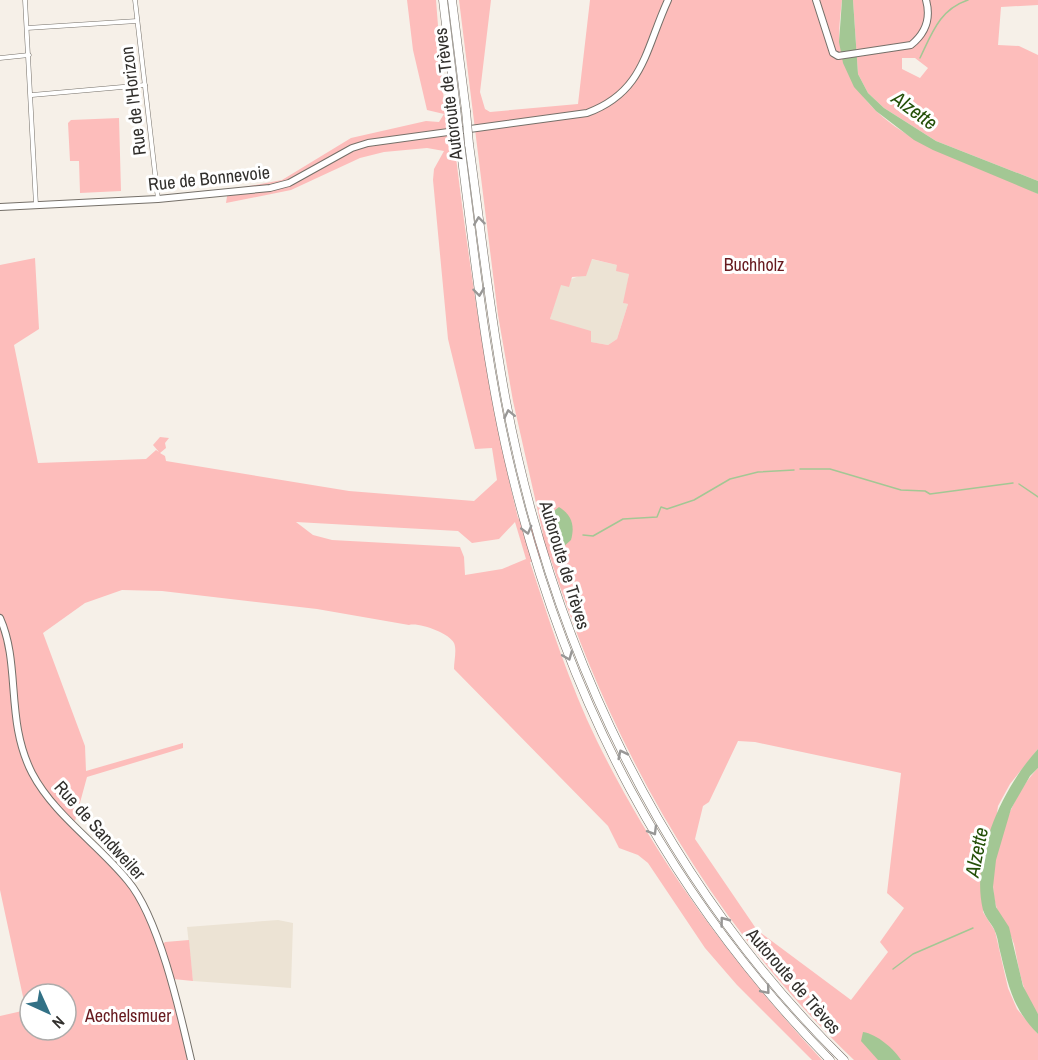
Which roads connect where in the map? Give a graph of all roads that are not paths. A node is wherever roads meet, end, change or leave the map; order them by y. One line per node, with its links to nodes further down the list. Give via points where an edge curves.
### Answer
1 (25, 0): 9 (street)
2 (135, 0): 8 (street, Rue de l'Horizon)
3 (443, 0): 19 (highway, Autoroute de Trèves, one-way to 19, bridge, via 482,318 512,473 547,601 604,742 662,845 739,957)
4 (452, 0): 20 (highway, Autoroute de Trèves, one-way to 4, bridge, via 747,951 706,896 640,791 577,655 522,471 492,317)
5 (668, 0): 14 (main road, Rue de Bonnevoie, via 634,80 616,99 587,114 368,143 289,183)
6 (816, 0): 7 (main road, via 833,53 844,56 911,45 928,20)
7 (926, 0)
8 (137, 21): 9 (street); 12 (street, Rue de l'Horizon)
9 (27, 28): 10 (street)
10 (29, 55): 11 (street); 13 (street)
11 (0, 58)
12 (145, 85): 13 (street); 14 (street, Rue de l'Horizon)
13 (32, 95): 15 (street)
14 (158, 199): 15 (main road, Rue de Bonnevoie)
15 (36, 205): 16 (main road, Rue de Bonnevoie)
16 (0, 207)
17 (0, 618): 18 (main road, Rue de Sandweiler, via 8,639 13,704 23,753 47,796 129,883 145,908)
18 (191, 1060)
19 (830, 1060)
20 (844, 1060)

